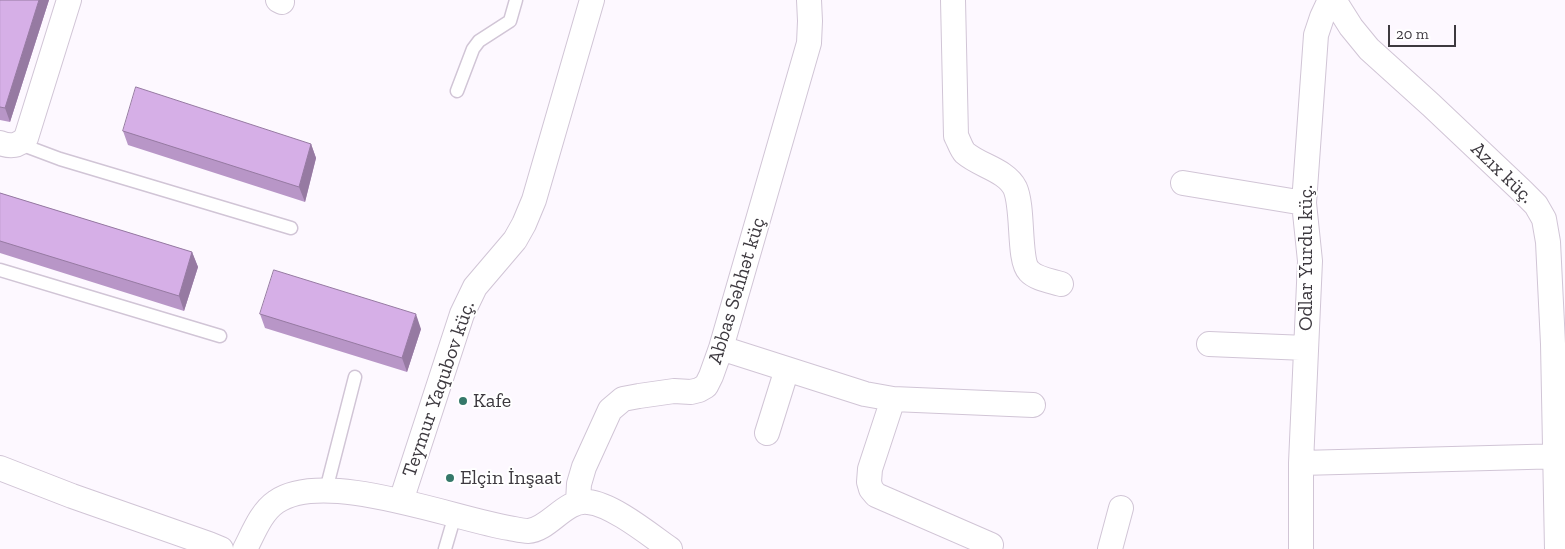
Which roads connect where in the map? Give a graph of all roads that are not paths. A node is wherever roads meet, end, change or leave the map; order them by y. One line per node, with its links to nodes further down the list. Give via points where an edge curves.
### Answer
1 (69, 0): 8 (street, via 32,124 26,138)
2 (516, 0): 7 (lane, via 510,21 473,48)
3 (591, 0): 27 (street, Teymur Yaqubov küç., via 534,200 515,240 475,287 467,302)
4 (809, 0): 16 (street, Abbas Səhhət küç, via 809,43)
5 (953, 0): 13 (street, via 956,136 964,152 1006,177 1014,188 1020,205 1024,261 1028,271)
6 (1332, 0): 10 (street, Odlar Yurdu küç., via 1316,35); 23 (street, Azıx küç., via 1369,49 1522,191 1536,205 1544,220 1548,242)
7 (456, 91)
8 (10, 143): 11 (lane)
9 (1182, 183): 10 (street)
10 (1304, 203): 17 (street, Odlar Yurdu küç., via 1310,261)
11 (292, 228)
12 (0, 270): 14 (lane)
13 (1061, 284)
14 (220, 336)
15 (1209, 344): 17 (street)
16 (721, 348): 18 (street); 28 (street, Abbas Səhhət küç, via 706,386 699,390 623,399 610,410 584,466)
17 (1306, 348): 24 (street, Odlar Yurdu küç.)
18 (787, 369): 20 (street, via 865,394); 22 (street)
19 (355, 377): 26 (lane)
20 (892, 399): 21 (street); 32 (street, via 870,469 871,489 876,495)
21 (1033, 406)
22 (767, 433)
23 (1560, 456): 24 (street); 39 (street, Azıx küç.)
24 (1301, 464): 38 (street, Odlar Yurdu küç.)
25 (0, 468): 33 (street)
26 (326, 490): 27 (street, Teymur Yaqubov küç.); 34 (street, Teymur Yaqubov küç., via 294,493 274,503 262,516)
27 (401, 501): 30 (street)
28 (578, 502): 31 (street, via 541,526); 36 (street, via 603,506)
29 (1121, 508): 37 (street)
30 (455, 515): 31 (street, via 507,528); 35 (lane)
31 (528, 540)
32 (990, 545)
33 (221, 549)
34 (244, 549)
35 (444, 549)
36 (670, 549)
37 (1110, 549)
38 (1301, 549)
39 (1557, 549)

